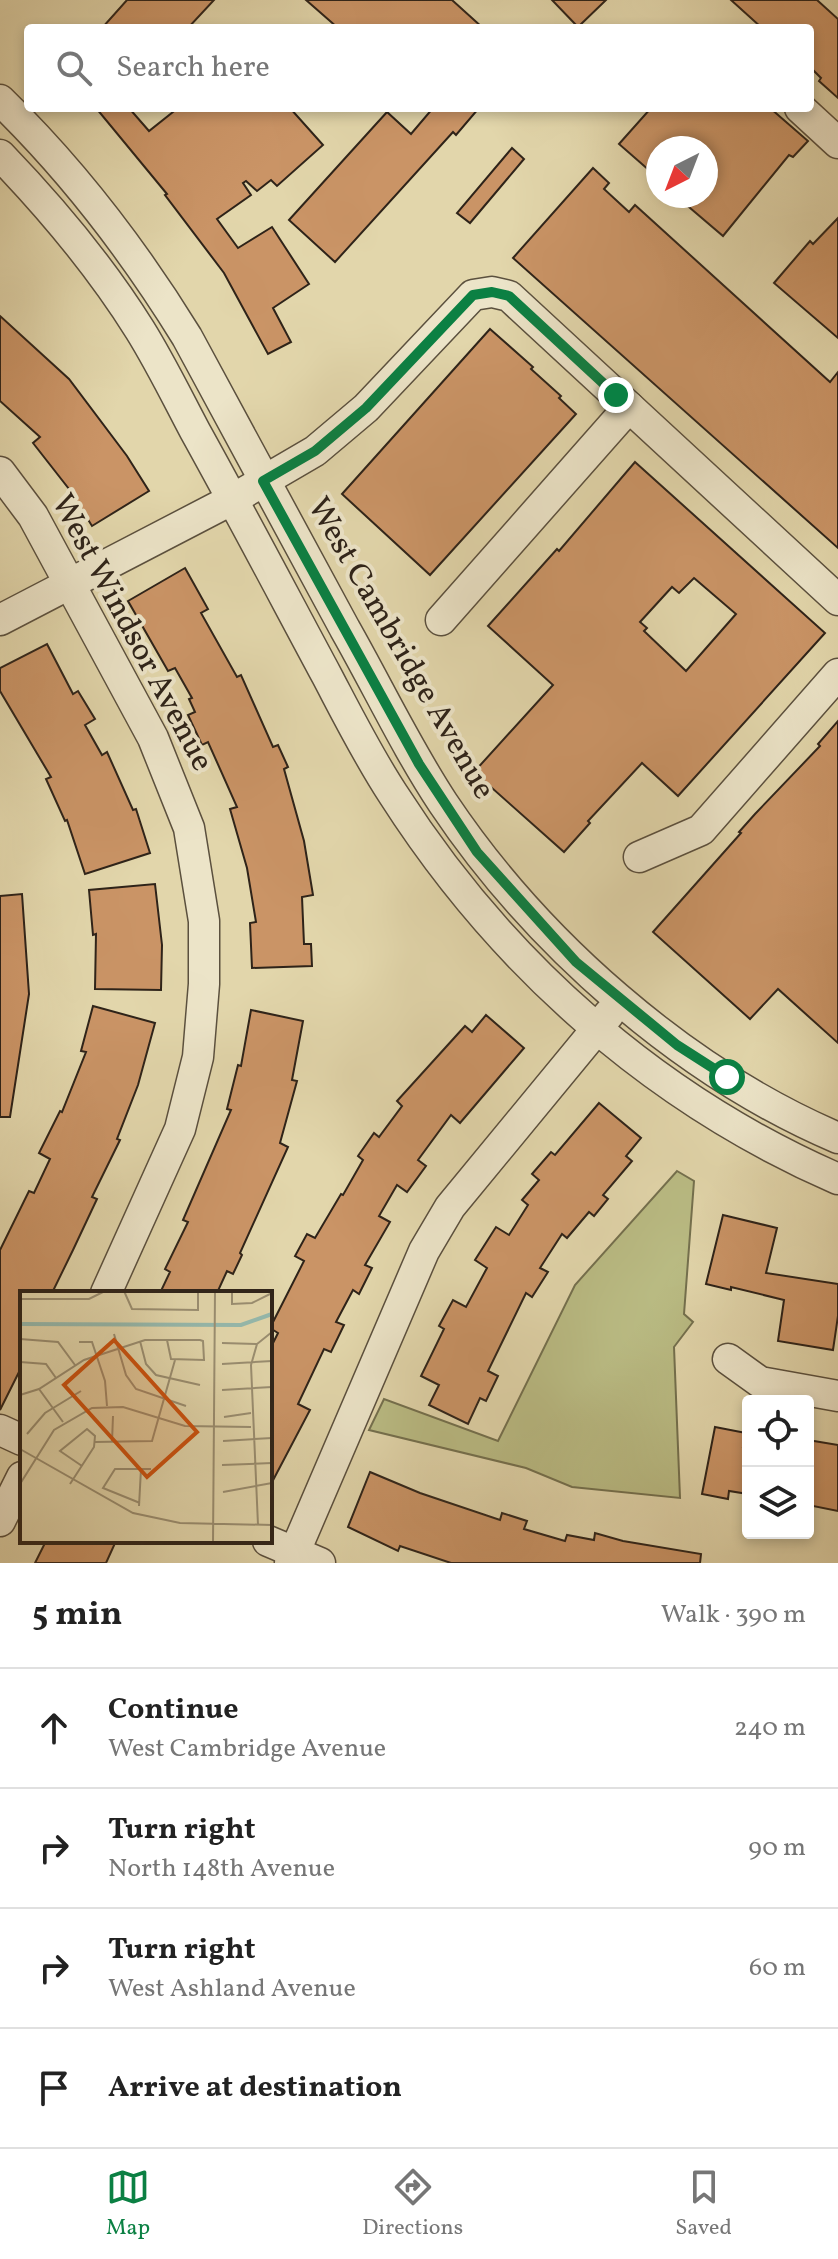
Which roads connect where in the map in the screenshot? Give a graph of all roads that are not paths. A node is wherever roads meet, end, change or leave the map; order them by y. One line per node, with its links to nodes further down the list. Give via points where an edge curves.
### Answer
1 (0, 100): 7 (street, West Cambridge Avenue, via 75,180 134,255 187,337)
2 (806, 112): 3 (street)
3 (835, 133)
4 (0, 155): 8 (street, via 57,217 140,330)
5 (629, 407): 7 (street, via 509,296 473,295 366,408 315,451); 10 (street); 12 (street)
6 (0, 472): 9 (street, West Windsor Avenue, via 33,516)
7 (263, 481): 8 (street); 15 (street, West Cambridge Avenue, via 450,813 508,888 576,962)
8 (233, 499): 9 (street); 16 (street, via 415,829 515,953)
9 (70, 583): 11 (street); 19 (street, West Windsor Avenue, via 153,738 184,815 204,921 198,1057 180,1129)
10 (838, 600)
11 (0, 620)
12 (441, 620)
13 (838, 674): 14 (street, via 701,830)
14 (639, 857)
15 (621, 1001): 16 (street); 17 (street, West Cambridge Avenue, via 727,1077)
16 (596, 1029): 18 (street, via 740,1130); 26 (street, via 450,1207 424,1251)
17 (838, 1138)
18 (838, 1179)
19 (107, 1291)
20 (728, 1359): 21 (street, via 760,1382)
21 (838, 1396)
22 (0, 1430): 23 (street)
23 (20, 1439)
24 (20, 1481): 25 (street)
25 (0, 1521)
26 (293, 1555)

